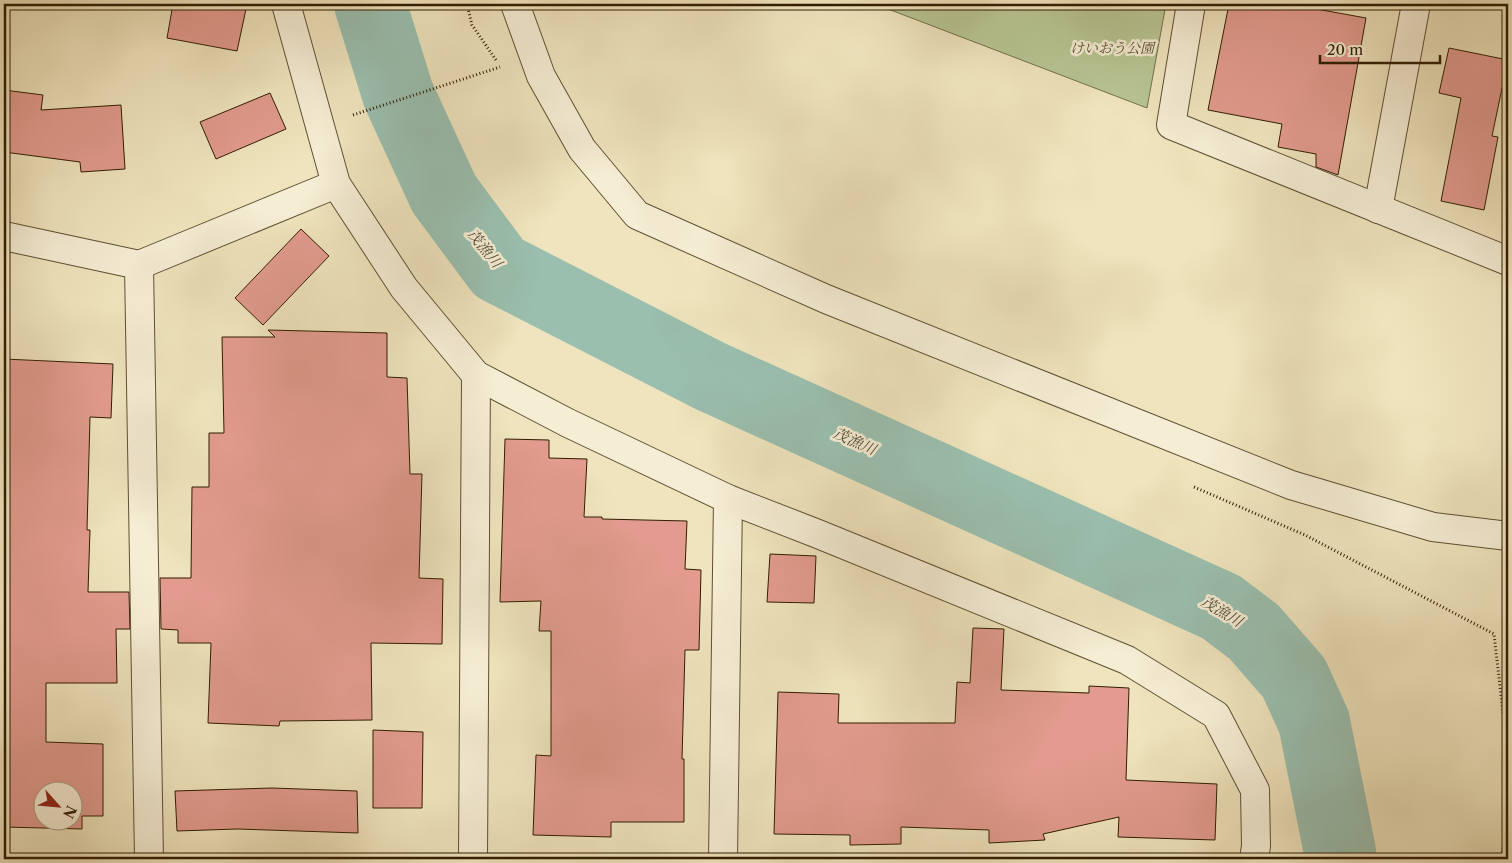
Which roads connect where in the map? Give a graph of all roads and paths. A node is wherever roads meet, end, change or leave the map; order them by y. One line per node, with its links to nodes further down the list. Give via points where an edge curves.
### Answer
1 (286, 4): 7 (street)
2 (515, 4): 14 (street, via 541,76 582,149 638,215 826,299 1291,485 1433,527)
3 (1191, 4): 8 (street, via 1171,125)
4 (1416, 4): 8 (street)
5 (500, 67): 6 (path)
6 (358, 113)
7 (336, 184): 11 (street); 12 (street, via 404,288)
8 (1378, 209): 10 (street)
9 (4, 236): 11 (street)
10 (1508, 261)
11 (139, 265): 16 (street)
12 (476, 376): 13 (street); 17 (street)
13 (728, 499): 18 (street); 19 (street, via 1127,660 1216,715 1254,790)
14 (1508, 536)
15 (1508, 819): 20 (path)
16 (149, 859)
17 (473, 859)
18 (722, 859)
19 (1254, 859)
20 (1501, 859)

